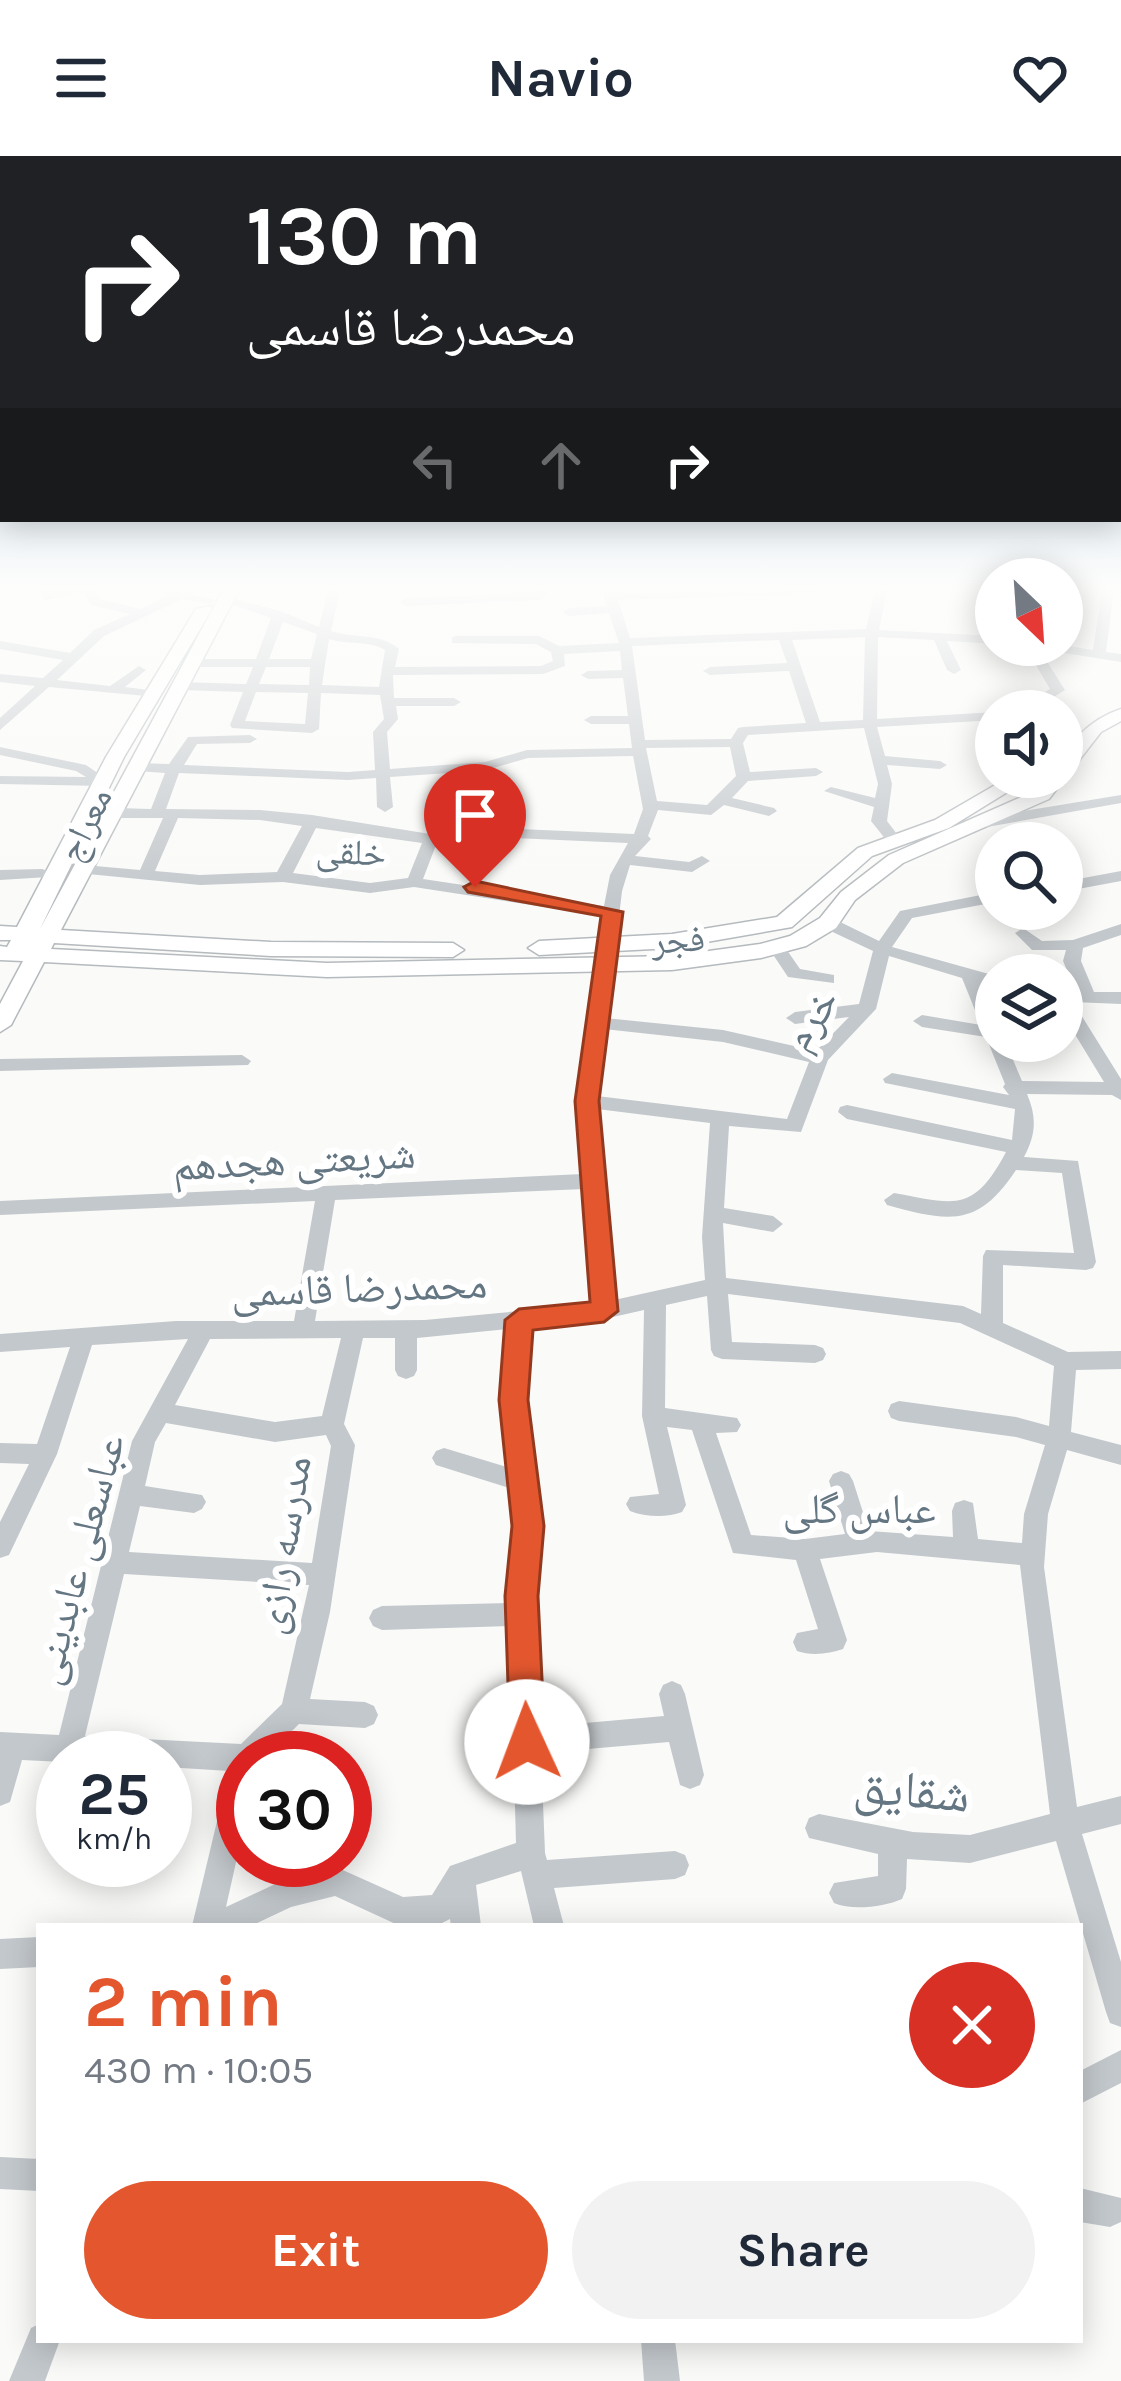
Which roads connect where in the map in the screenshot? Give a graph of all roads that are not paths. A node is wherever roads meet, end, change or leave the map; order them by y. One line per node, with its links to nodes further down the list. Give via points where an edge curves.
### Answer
1 (33, 694): 19 (street)
2 (152, 694): 35 (main road, معراج)
3 (177, 694): 28 (main road, معراج)
4 (251, 694): 5 (street, via 237,725 312,729)
5 (316, 694)
6 (360, 694): 11 (street)
7 (388, 694): 11 (street)
8 (629, 694): 16 (street)
9 (803, 694): 18 (street)
10 (871, 694): 14 (street)
11 (388, 697): 12 (street); 31 (street, via 391,719 380,733)
12 (454, 702)
13 (1118, 706): 20 (main road); 23 (main road)
14 (870, 719): 17 (street); 18 (street); 26 (street)
15 (591, 720): 16 (street)
16 (634, 720): 24 (street)
17 (975, 720)
18 (812, 723): 22 (street, via 743,731)
19 (1, 724)
20 (1083, 724)
21 (250, 739): 29 (street, via 193,740)
22 (736, 743): 24 (street); 33 (street)
23 (1083, 744)
24 (638, 748): 30 (street, via 527,754); 41 (street)
25 (0, 751): 35 (street, via 81,768)
26 (882, 760): 27 (street); 42 (street)
27 (940, 765)
28 (137, 766): 29 (street); 46 (main road, معراج)
29 (173, 768): 31 (street); 47 (street)
30 (457, 769): 31 (street); 37 (street)
31 (384, 771): 43 (street)
32 (816, 772): 33 (street)
33 (744, 777): 40 (street)
34 (0, 780): 35 (street)
35 (104, 782): 69 (main road, معراج)
36 (831, 790): 42 (street)
37 (451, 792)
38 (987, 798): 54 (main road, فجر, via 942,824)
39 (1036, 798): 50 (main road)
40 (721, 800): 41 (street, via 711,810); 45 (street)
41 (651, 805): 55 (street)
42 (882, 805): 54 (street, via 879,821)
43 (385, 807)
44 (1115, 808): 51 (street)
45 (769, 811)
46 (117, 813): 47 (street); 59 (main road, معراج)
47 (165, 813): 49 (street); 62 (street)
48 (493, 813): 55 (street, via 491,832)
49 (312, 820): 53 (street); 64 (street)
50 (989, 822)
51 (996, 822)
52 (975, 828): 72 (main road, via 896,859)
53 (431, 838): 56 (street); 65 (street)
54 (892, 838): 81 (main road, فجر, via 784,922)
55 (643, 839): 57 (street)
56 (455, 843)
57 (628, 860): 58 (street, via 692,867); 70 (street)
58 (702, 861)
59 (84, 870): 62 (street, خلقی); 67 (main road, معراج)
60 (0, 874): 61 (street)
61 (42, 874)
62 (146, 876): 64 (street, خلقی)
63 (1121, 876): 66 (street)
64 (283, 877): 65 (street, خلقی, via 370,888)
65 (414, 882): 70 (street, خلقی)
66 (1083, 883)
67 (72, 894): 76 (main road, via 80,918); 80 (main road, معراج)
68 (975, 901): 79 (street, via 906,914)
69 (42, 902): 71 (main road); 80 (main road, معراج)
70 (612, 912): 81 (street)
71 (0, 921)
72 (828, 923): 78 (main road); 79 (street)
73 (1121, 929): 77 (street)
74 (0, 933): 80 (main road, فجر)
75 (1024, 933): 77 (street, via 1038,946)
76 (109, 940): 80 (main road, فجر); 81 (main road, فجر)
77 (1075, 945): 89 (street, via 1072,962)
78 (776, 947): 81 (main road, via 672,963); 84 (street, via 794,973)
79 (882, 949): 82 (street); 90 (street, خرم)
80 (30, 951): 81 (main road, via 327,970); 85 (main road); 94 (main road)
81 (606, 952): 93 (street)
82 (970, 976): 83 (street); 86 (street)
83 (975, 977)
84 (828, 979)
85 (0, 985)
86 (975, 990)
87 (1121, 998): 89 (street)
88 (1083, 999): 89 (street)
89 (1088, 999)
90 (867, 1009): 91 (street); 97 (street, خرم)
91 (795, 1018)
92 (922, 1021): 95 (street)
93 (599, 1022): 97 (street, via 723,1036); 104 (street)
94 (0, 1025)
95 (975, 1030)
96 (1083, 1031): 102 (street)
97 (820, 1058): 106 (street, خرم, via 794,1126)
98 (242, 1061): 100 (street)
99 (1002, 1062): 103 (street)
100 (0, 1065)
101 (892, 1079): 103 (street)
102 (1120, 1091): 103 (street)
103 (1016, 1095): 107 (street, via 1025,1138)
104 (587, 1101): 106 (street); 108 (street)
105 (847, 1112): 107 (street)
106 (721, 1121): 112 (street)
107 (1015, 1155): 110 (street, via 988,1201 964,1211); 119 (street, via 1072,1166 1086,1262 1000,1248)
108 (592, 1181): 109 (street, شریعتی هجدهم); 116 (street)
109 (326, 1194): 111 (street, شریعتی هجدهم); 120 (street)
110 (894, 1201)
111 (0, 1208)
112 (714, 1214): 113 (street); 114 (street)
113 (773, 1224)
114 (720, 1285): 115 (street, محمدرضا قاسمی); 119 (street, محمدرضا قاسمی, via 963,1315); 125 (street, via 722,1350)
115 (655, 1304): 116 (street, محمدرضا قاسمی); 131 (street)
116 (604, 1311): 117 (street, محمدرضا قاسمی)
117 (519, 1320): 121 (street, محمدرضا قاسمی); 141 (street, via 514,1400)
118 (354, 1328): 120 (street, محمدرضا قاسمی); 121 (street, محمدرضا قاسمی); 133 (street, مدرسه رازی)
119 (992, 1328): 127 (street, محمدرضا قاسمی)
120 (303, 1329): 122 (street, محمدرضا قاسمی)
121 (406, 1329): 128 (street)
122 (204, 1330): 123 (street, محمدرضا قاسمی); 130 (street, عباسعلی عابدینی)
123 (84, 1337): 124 (street, محمدرضا قاسمی); 137 (street)
124 (0, 1343)
125 (814, 1354)
126 (1121, 1360): 127 (street)
127 (1066, 1361): 135 (street)
128 (406, 1370)
129 (899, 1411): 135 (street)
130 (158, 1412): 133 (street, via 275,1432); 142 (street, عباسعلی عابدینی)
131 (652, 1416): 132 (street); 144 (street, via 674,1505)
132 (700, 1421): 134 (street); 149 (street, عباس گلی, via 742,1545)
133 (332, 1424): 152 (street, مدرسه رازی, via 344,1445)
134 (729, 1425)
135 (1059, 1437): 138 (street); 150 (street)
136 (0, 1453): 137 (street)
137 (45, 1454): 147 (street)
138 (1121, 1455)
139 (444, 1458): 141 (street)
140 (841, 1481): 146 (street)
141 (523, 1482): 153 (street)
142 (132, 1496): 143 (street); 151 (street, عباسعلی عابدینی)
143 (194, 1502)
144 (638, 1504)
145 (964, 1511): 148 (street)
146 (860, 1544): 148 (street, عباس گلی); 149 (street, عباس گلی)
147 (0, 1547)
148 (966, 1549): 150 (street, عباس گلی)
149 (805, 1550): 155 (street, via 834,1640)
150 (1033, 1555): 168 (street)
151 (116, 1562): 152 (street); 160 (street, عباسعلی عابدینی)
152 (322, 1575): 157 (street, مدرسه رازی)
153 (522, 1614): 154 (street); 162 (street)
154 (382, 1618)
155 (806, 1642)
156 (672, 1694): 159 (street)
157 (294, 1711): 158 (street); 161 (street)
158 (365, 1714)
159 (682, 1728): 162 (street); 165 (street)
160 (73, 1731)
161 (273, 1731)
162 (527, 1742): 171 (street)
163 (6, 1745): 164 (street); 166 (street)
164 (36, 1746)
165 (690, 1775)
166 (0, 1792)
167 (1121, 1810): 168 (street, شقایق)
168 (1065, 1826): 170 (street, شقایق, via 970,1849); 182 (street)
169 (819, 1828): 170 (street, شقایق)
170 (893, 1842): 175 (street, via 892,1889)
171 (534, 1864): 172 (street); 173 (street); 179 (street)
172 (675, 1864)
173 (460, 1876): 177 (street, via 440,1909 402,1912 336,1881); 178 (street)
174 (216, 1887): 176 (street)
175 (844, 1893)
176 (208, 1923)
177 (225, 1923)
178 (466, 1923)
179 (548, 1923)
180 (36, 1952): 181 (street)
181 (0, 1954)
182 (1121, 2012)
183 (1121, 2066): 184 (street)
184 (1083, 2086)
185 (0, 2173): 186 (street)
186 (36, 2175)
187 (42, 2343): 189 (street)
188 (658, 2343): 190 (street)
189 (27, 2381)
190 (662, 2381)

